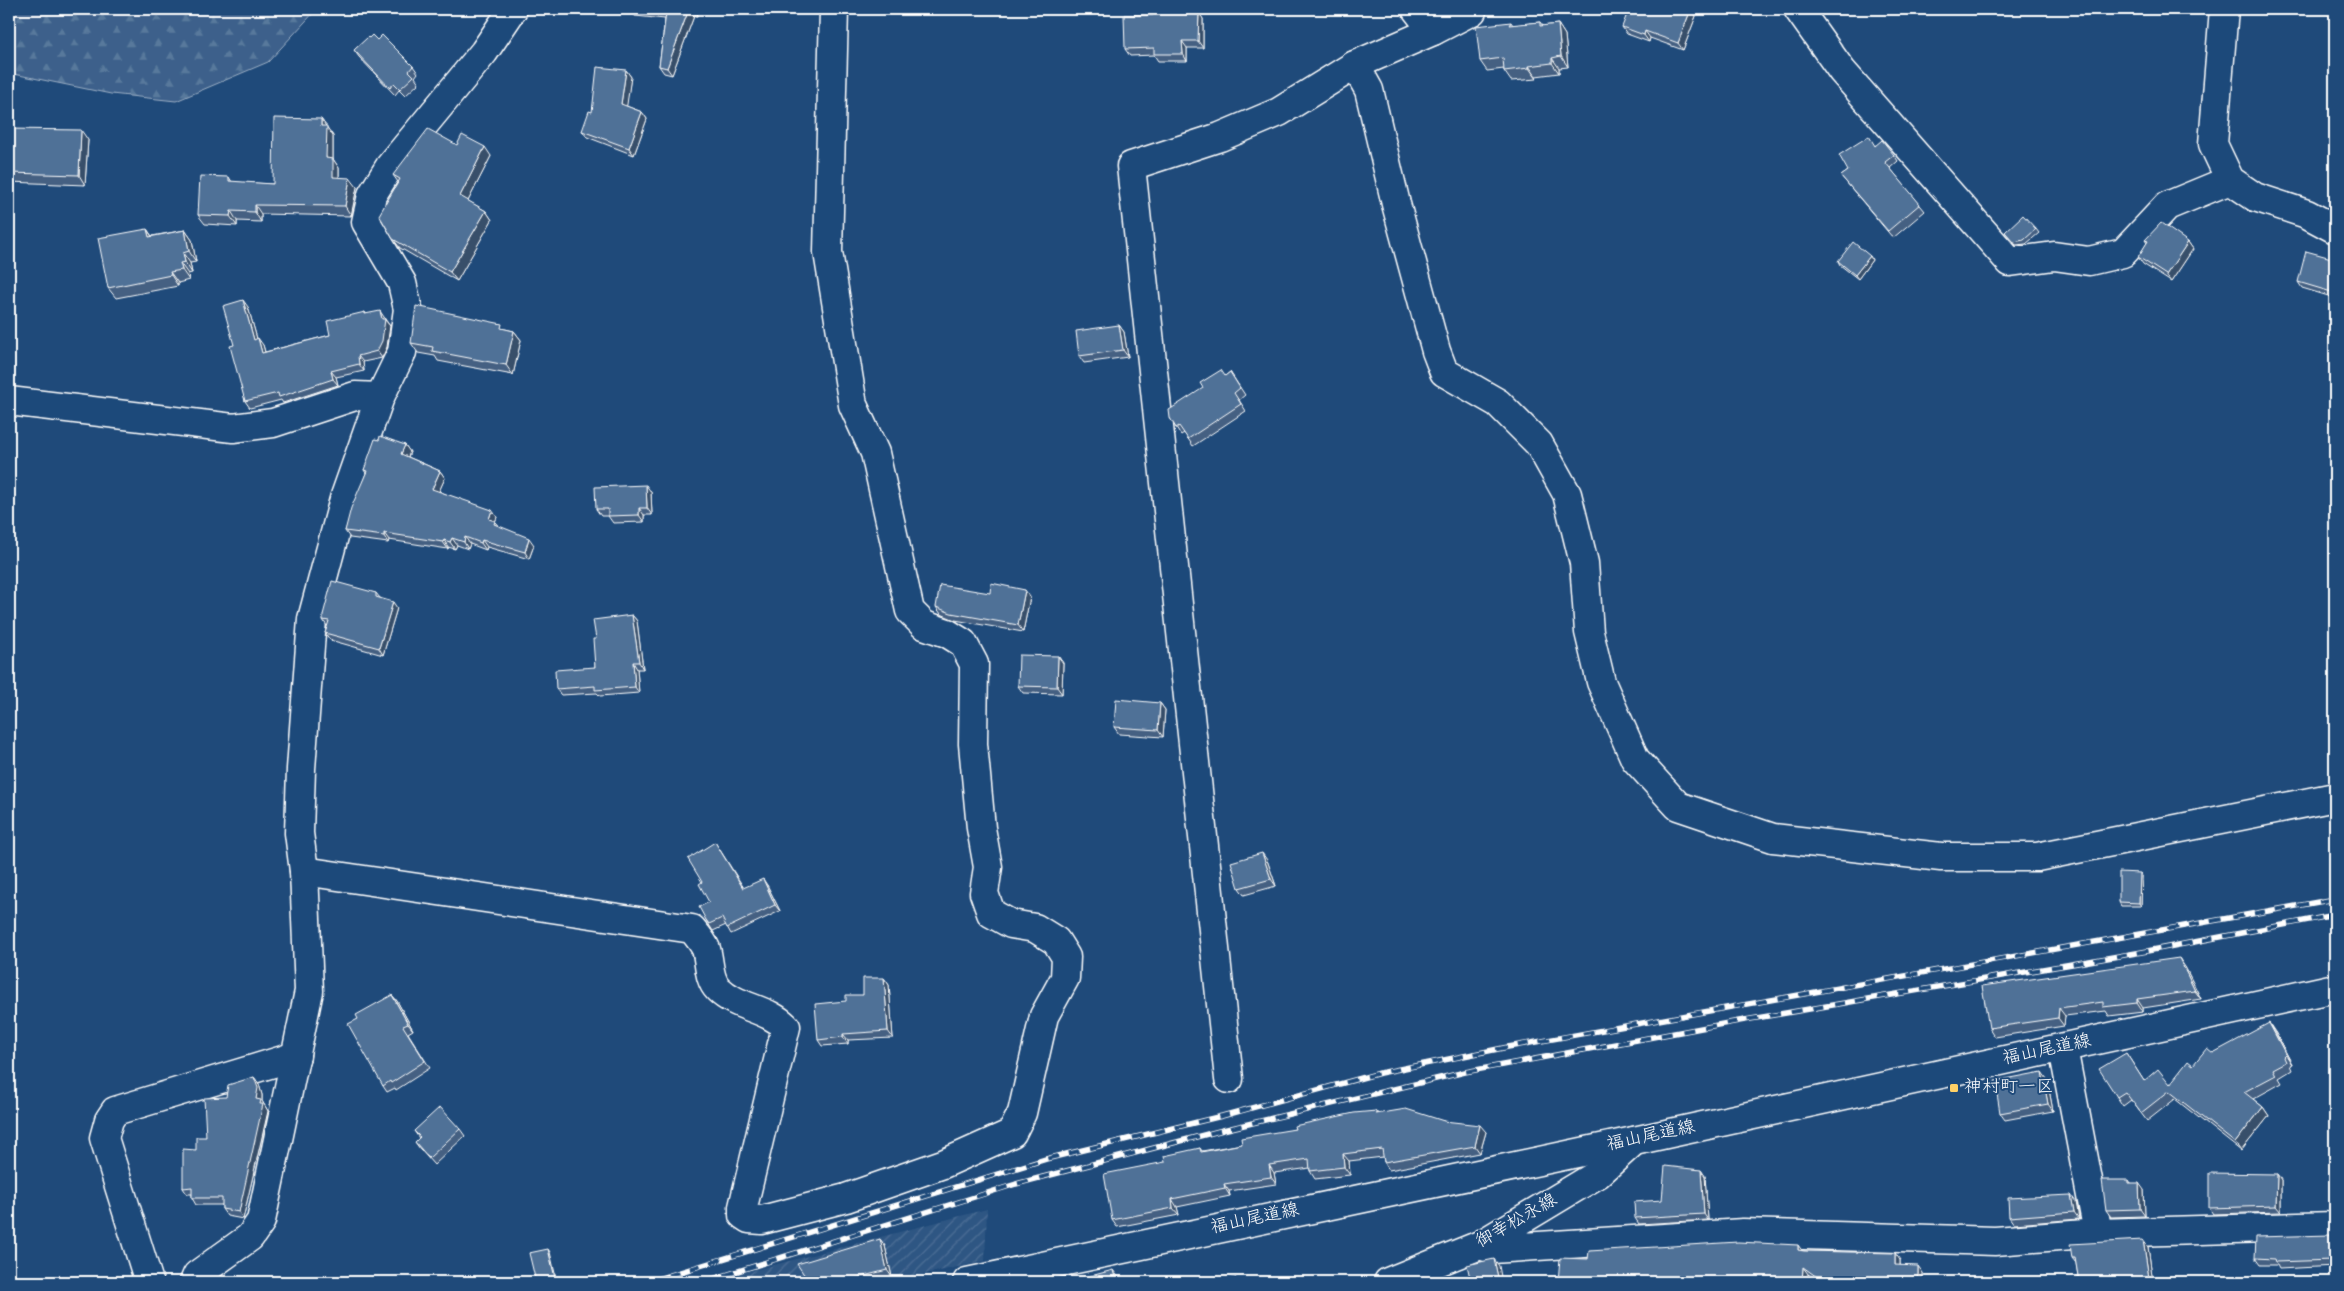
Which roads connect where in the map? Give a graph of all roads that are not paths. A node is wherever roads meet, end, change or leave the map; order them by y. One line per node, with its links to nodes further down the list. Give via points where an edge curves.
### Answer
1 (513, 9): 11 (street, via 484,52 390,166 372,195 366,222 402,283 408,309 402,352)
2 (834, 9): 14 (street, via 827,239 853,405 874,454 910,611 924,625 963,643 974,664 973,744 988,867 984,893 991,913 1011,924 1035,928 1056,941 1066,957 1065,978 1044,1016 1022,1113 1012,1133 943,1164 846,1198 762,1220 749,1219 743,1215 743,1207 786,1027 778,1018 732,1000 719,990 712,981 705,946 692,929)
3 (1416, 9): 7 (street)
4 (1798, 9): 9 (street, via 1842,71 2010,262 2054,256 2089,261 2123,253 2167,206)
5 (2224, 9): 9 (street, via 2213,144)
6 (1472, 11): 7 (street)
7 (1433, 31): 8 (street)
8 (1355, 66): 13 (street, via 1369,90 1396,204 1444,372 1498,403 1539,444 1567,494 1584,563 1589,632 1601,682 1635,759 1678,806 1773,838 1941,857 2037,857); 18 (street, via 1279,112 1220,137 1131,166)
9 (2230, 180): 10 (street, via 2255,196 2308,214)
10 (2335, 229)
11 (380, 398): 12 (street, via 354,396 273,423 233,428); 14 (street, via 339,515 312,619 301,769 299,833)
12 (9, 401)
13 (2335, 797)
14 (304, 871): 17 (street, via 309,991)
15 (2335, 988): 16 (street, 福山尾道線)
16 (2063, 1048): 19 (street, 福山尾道線); 21 (street)
17 (296, 1056): 23 (street, via 115,1111 109,1120 104,1138); 24 (street, via 261,1222 250,1237 197,1275)
18 (1229, 1079)
19 (1634, 1141): 22 (street, 御幸松永線, via 1598,1174); 25 (street, 福山尾道線)
20 (2335, 1226): 21 (street)
21 (2098, 1233): 22 (street, via 1995,1241 1743,1233 1492,1249)
22 (1480, 1245): 26 (street, 御幸松永線)
23 (149, 1282)
24 (194, 1282)
25 (967, 1282)
26 (1388, 1282)

